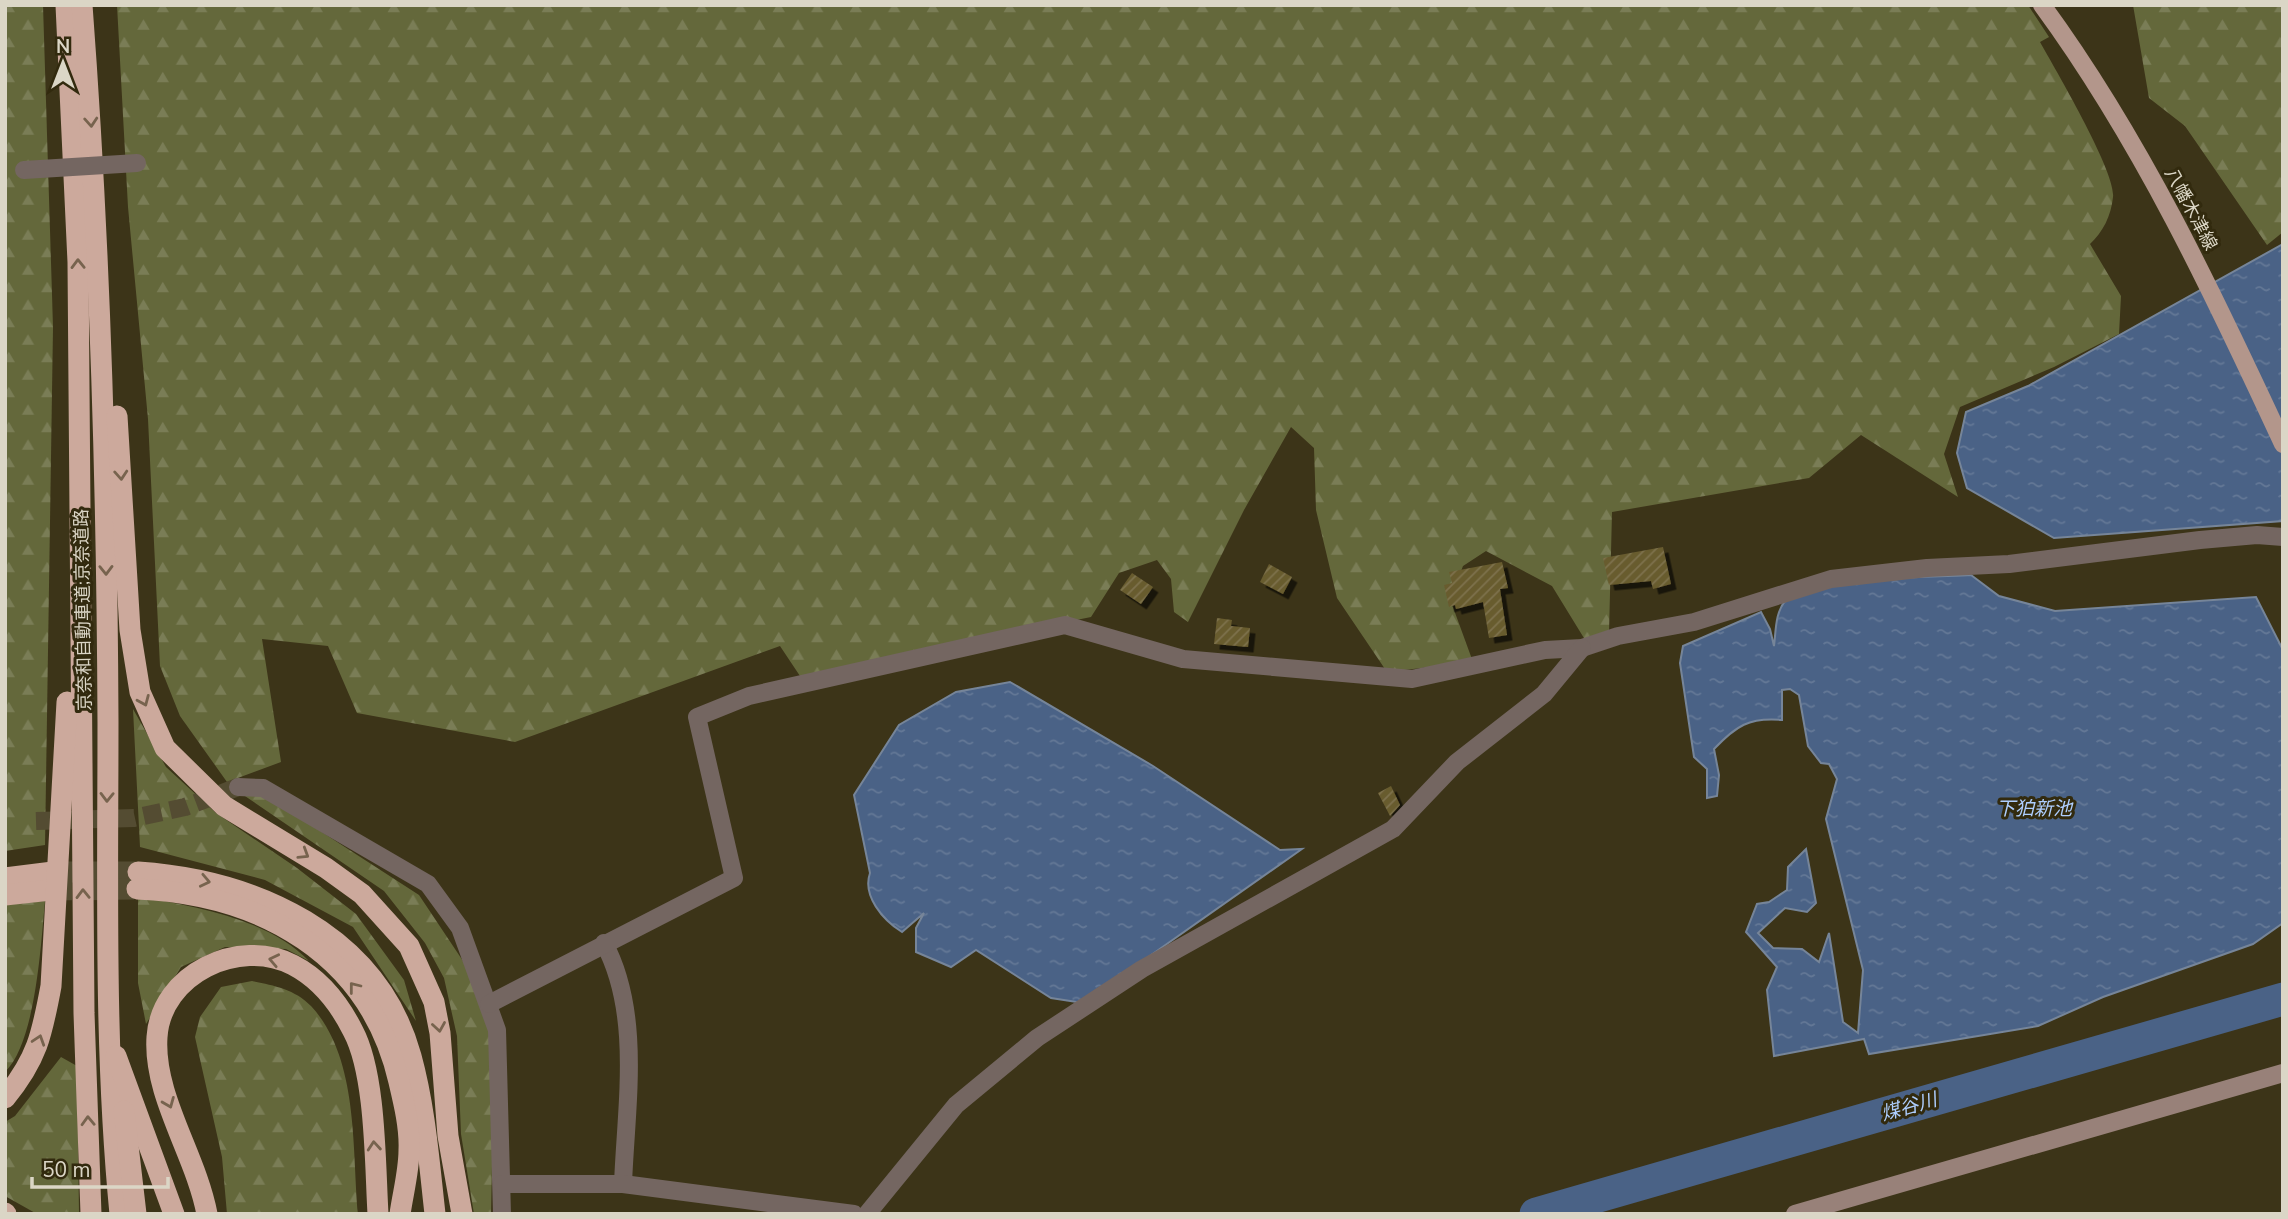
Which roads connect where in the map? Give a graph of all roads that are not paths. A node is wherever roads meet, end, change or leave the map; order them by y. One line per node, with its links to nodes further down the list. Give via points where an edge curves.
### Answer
1 (66, 5): 7 (highway, 京奈和自動車道;京奈道路, one-way to 1)
2 (82, 5): 6 (highway, 京奈和自動車道;京奈道路, one-way to 6)
3 (2042, 5): 8 (main road, 八幡木津線, via 2135,149)
4 (137, 163): 5 (street, bridge)
5 (24, 170)
6 (99, 261): 16 (highway, 京奈和自動車道;京奈道路, one-way to 16); 22 (highway, one-way to 22, via 116,403 130,630 140,692 165,748 224,806 362,894 409,946 434,1002)
7 (79, 314): 20 (highway, one-way to 7, via 31,1065 51,986 67,725 70,401); 28 (highway, 京奈和自動車道;京奈道路, one-way to 7, via 84,1013)
8 (2283, 444)
9 (2283, 537): 10 (street, via 2200,540 2009,564 1831,579 1694,622 1618,636)
10 (1582, 648): 15 (street, via 1545,650 1412,679 1183,659 1065,625 749,696 697,717 734,878); 45 (street, via 1544,694 1457,762 1393,829 1142,969 1037,1038 956,1105)
11 (238, 787): 17 (street, via 262,788 428,884 460,928)
12 (5, 878): 14 (highway, via 52,881)
13 (137, 880): 23 (highway, via 207,881 251,893 317,927 346,952 385,1000 410,1054 422,1106)
14 (5, 895)
15 (604, 943): 17 (street); 27 (street, via 616,965 628,1026)
16 (107, 977): 18 (highway); 29 (highway, 京奈和自動車道;京奈道路, via 110,1115)
17 (489, 1004): 26 (street, via 497,1030)
18 (116, 1056): 21 (highway); 30 (highway)
19 (2283, 1073): 46 (street)
20 (5, 1098)
21 (142, 1129): 24 (highway); 31 (highway)
22 (448, 1136): 41 (highway); 42 (highway)
23 (418, 1150): 37 (highway); 38 (highway); 39 (highway); 40 (highway)
24 (160, 1169): 32 (highway); 33 (highway)
25 (195, 1178): 34 (highway); 35 (highway); 36 (highway, one-way to 25, via 369,1096 355,1034 332,997 314,979 293,965 272,959 244,956 205,967 172,993 162,1012 157,1060)
26 (502, 1184): 27 (street); 43 (street)
27 (623, 1184): 44 (street)
28 (91, 1214)
29 (120, 1214)
30 (136, 1214)
31 (150, 1214)
32 (163, 1214)
33 (174, 1214)
34 (197, 1214)
35 (207, 1214)
36 (378, 1214)
37 (400, 1214)
38 (410, 1214)
39 (426, 1214)
40 (436, 1214)
41 (453, 1214)
42 (463, 1214)
43 (502, 1214)
44 (854, 1214)
45 (867, 1214)
46 (1796, 1214)

